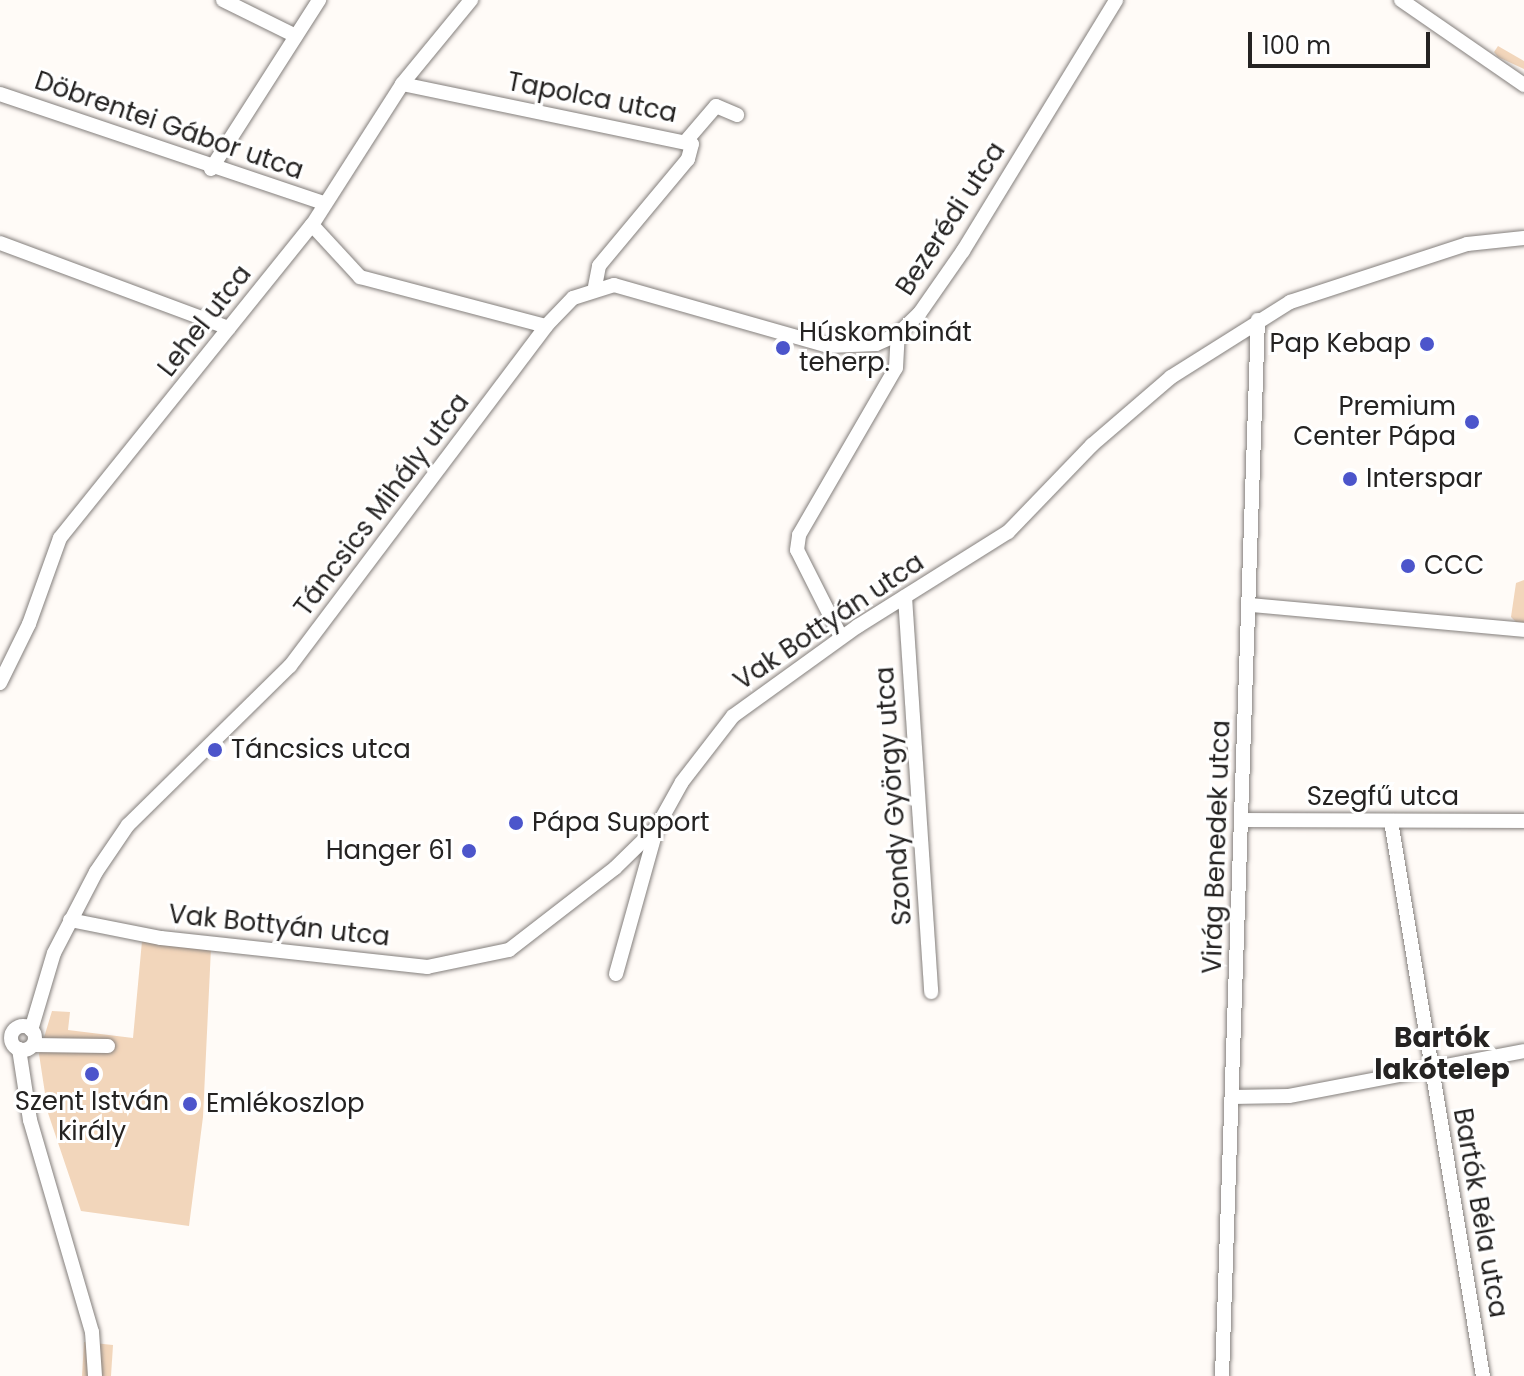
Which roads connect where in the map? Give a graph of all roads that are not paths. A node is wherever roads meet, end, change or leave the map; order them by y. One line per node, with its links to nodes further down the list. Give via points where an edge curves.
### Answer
1 (223, 0): 6 (street)
2 (319, 0): 6 (street)
3 (471, 0): 7 (street, Lehel utca)
4 (1116, 0): 21 (street, Bezerédi utca, via 963,251 919,314)
5 (1401, 0): 8 (street)
6 (296, 36): 12 (street)
7 (402, 84): 11 (street, Tapolca utca); 13 (street, Lehel utca)
8 (1524, 85)
9 (0, 94): 12 (street, Döbrentei Gábor utca)
10 (737, 115): 11 (street, via 716,106)
11 (686, 141): 17 (street, Tapolca utca, via 693,151 599,266)
12 (211, 169): 13 (street, Döbrentei Gábor utca)
13 (323, 203): 14 (street, Lehel utca)
14 (312, 225): 19 (street, via 360,277); 20 (street, Lehel utca)
15 (1524, 238): 18 (street, Vak Bottyán utca, via 1467,244 1290,302)
16 (0, 243): 20 (street)
17 (595, 287): 19 (street, Táncsics Mihály utca, via 573,298); 21 (street, via 614,285 828,346 876,344)
18 (1258, 320): 22 (street, Vak Bottyán utca, via 1171,377 1126,414 1008,532); 23 (street, Virág Benedek utca)
19 (546, 326): 31 (street, Táncsics Mihály utca, via 290,666 128,825)
20 (229, 328): 26 (street, Lehel utca, via 60,538 29,624)
21 (898, 334): 25 (street, Bezerédi utca, via 896,368 799,535 797,550)
22 (905, 597): 25 (street, Vak Bottyán utca); 33 (street, Szondy György utca)
23 (1251, 605): 24 (street); 27 (street, Virág Benedek utca)
24 (1524, 630)
25 (841, 637): 30 (street, Vak Bottyán utca, via 733,716 682,782)
26 (0, 683)
27 (1242, 820): 28 (street, Szegfű utca); 38 (street, Virág Benedek utca)
28 (1391, 821): 29 (street, Szegfű utca); 37 (street, Bartók Béla utca)
29 (1524, 821)
30 (657, 827): 31 (street, Vak Bottyán utca, via 615,868 509,950 427,967 161,938); 32 (street)
31 (70, 920): 34 (street, Táncsics Mihály utca)
32 (616, 974)
33 (931, 992)
34 (22, 1041): 35 (street); 39 (street, via 30,1120 92,1332)
35 (108, 1046)
36 (1524, 1051): 37 (street)
37 (1431, 1069): 38 (street, via 1289,1096); 41 (street, Bartók Béla utca)
38 (1232, 1097): 40 (street, Virág Benedek utca)
39 (95, 1376)
40 (1222, 1376)
41 (1483, 1376)

